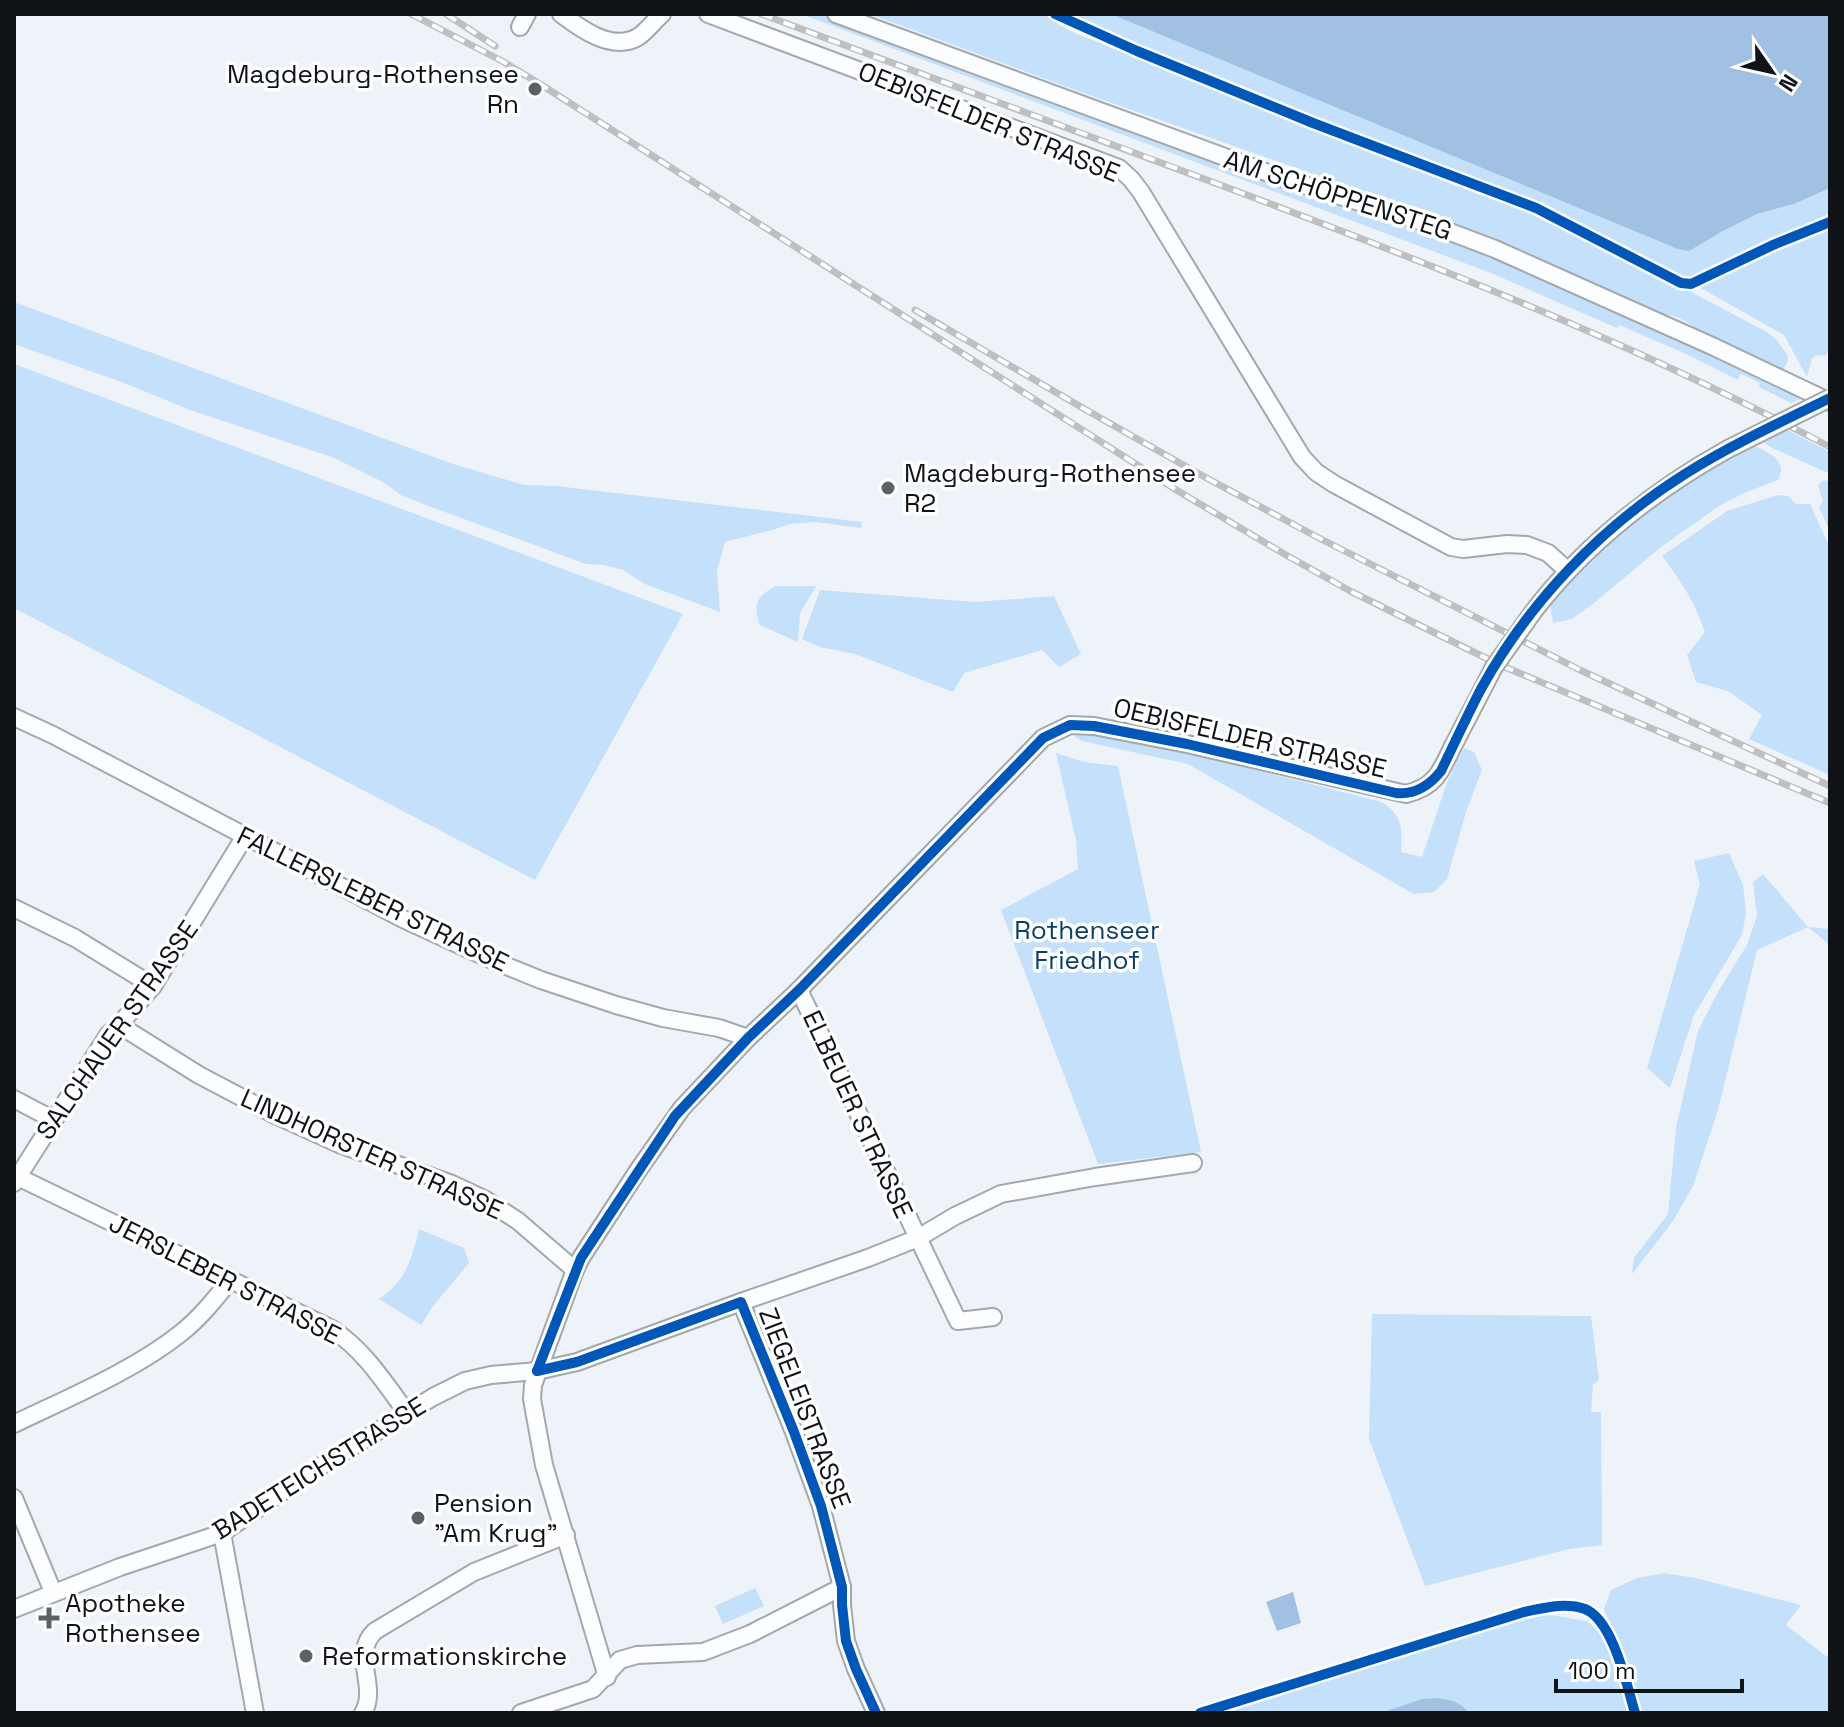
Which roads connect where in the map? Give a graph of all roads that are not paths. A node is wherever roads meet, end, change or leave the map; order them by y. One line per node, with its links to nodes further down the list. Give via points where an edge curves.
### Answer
1 (561, 14): 2 (street, via 592,35 623,42 641,35)
2 (662, 14)
3 (708, 14): 6 (street, OEBISFELDER STRASSE, via 1119,168 1141,192 1312,469 1451,547 1531,546)
4 (836, 14): 5 (street, AM SCHÖPPENSTEG, via 1282,178 1467,238)
5 (1830, 400): 6 (street, OEBISFELDER STRASSE, bridge, via 1686,474 1614,526)
6 (1568, 571): 11 (street, OEBISFELDER STRASSE, bridge, via 1494,667 1441,771 1425,787 1406,794 1131,732 1070,725 1043,738)
7 (14, 717): 8 (street, FALLERSLEBER STRASSE)
8 (245, 836): 10 (street, SALCHAUER STRASSE); 13 (street, FALLERSLEBER STRASSE, via 500,964 616,1005)
9 (14, 908): 10 (street)
10 (153, 986): 12 (street, SALCHAUER STRASSE)
11 (799, 990): 13 (street, OEBISFELDER STRASSE); 18 (street, ELBEUER STRASSE)
12 (119, 1025): 15 (street, SALCHAUER STRASSE); 19 (street, LINDHORSTER STRASSE, via 273,1114 484,1199)
13 (748, 1038): 19 (street, OEBISFELDER STRASSE, via 669,1123)
14 (14, 1099): 15 (street)
15 (54, 1120): 17 (street, SALCHAUER STRASSE)
16 (1193, 1163): 18 (street, BADETEICHSTRASSE, via 1001,1194)
17 (16, 1180): 20 (street, JERSLEBER STRASSE)
18 (918, 1238): 21 (street, BADETEICHSTRASSE); 22 (street, ELBEUER STRASSE, via 958,1321)
19 (575, 1270): 23 (street, OEBISFELDER STRASSE)
20 (231, 1279): 24 (street, JERSLEBER STRASSE, via 345,1338); 25 (street, via 200,1316 160,1349)
21 (741, 1302): 23 (street, BADETEICHSTRASSE, via 577,1362); 29 (street, ZIEGELEISTRASSE, via 821,1506)
22 (993, 1317)
23 (537, 1371): 24 (street, BADETEICHSTRASSE, via 465,1381); 28 (street, OEBISFELDER STRASSE, via 534,1412)
24 (407, 1413): 27 (street, BADETEICHSTRASSE)
25 (14, 1424)
26 (14, 1498): 30 (street)
27 (222, 1533): 30 (street, BADETEICHSTRASSE); 33 (street)
28 (566, 1535): 32 (street, OEBISFELDER STRASSE); 34 (street, via 474,1572 375,1631 365,1646 368,1697)
29 (842, 1587): 32 (street, via 703,1652 620,1660); 36 (street, ZIEGELEISTRASSE, via 846,1641)
30 (53, 1592): 31 (street, BADETEICHSTRASSE)
31 (14, 1609)
32 (607, 1677): 35 (street, via 593,1689)
33 (255, 1713)
34 (363, 1713)
35 (521, 1713)
36 (876, 1713)

